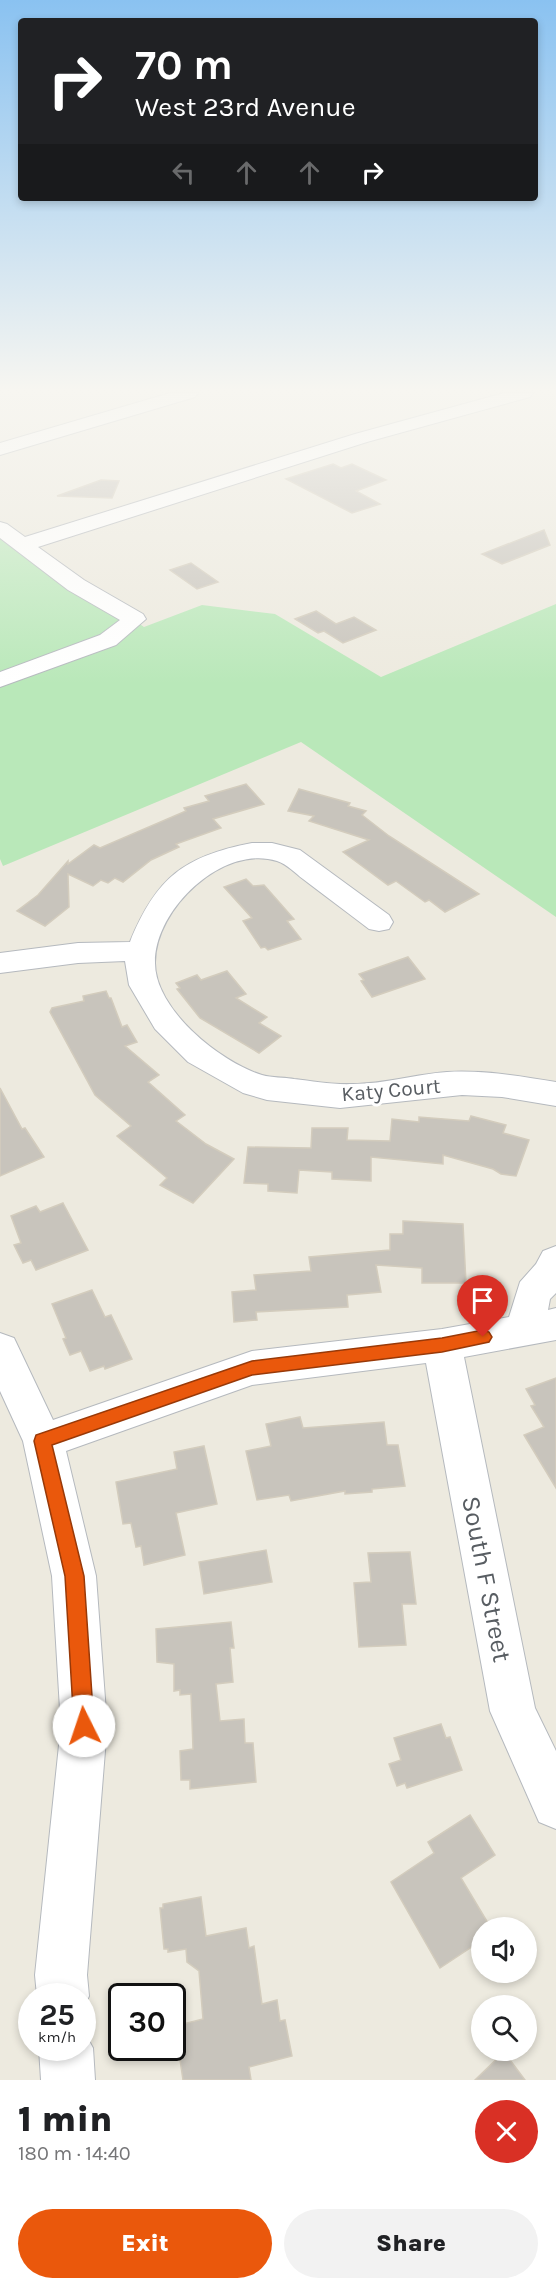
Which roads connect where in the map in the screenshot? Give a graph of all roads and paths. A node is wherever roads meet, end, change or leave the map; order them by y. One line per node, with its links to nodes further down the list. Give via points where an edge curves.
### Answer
1 (196, 490): 3 (street)
2 (0, 528): 3 (street)
3 (25, 544): 4 (street, via 76,585 135,619 108,640)
4 (0, 680)
5 (379, 922): 6 (street, via 290,856 276,851 251,851 227,856 175,888 155,914)
6 (140, 960): 7 (street, via 67,954); 8 (street); 9 (street, Katy Court, via 153,1005 179,1039 255,1086 341,1096 449,1084 516,1086)
7 (0, 963)
8 (0, 978)
9 (556, 1094)
10 (556, 1261): 11 (street, via 533,1293)
11 (540, 1327): 12 (street)
12 (442, 1345): 14 (street, via 252,1368); 15 (street, South F Street, via 513,1711)
13 (0, 1349): 14 (street)
14 (42, 1441): 16 (street, via 74,1576 84,1726)
15 (556, 1804)
16 (62, 1983)
17 (67, 2061): 18 (street)
18 (68, 2080)

